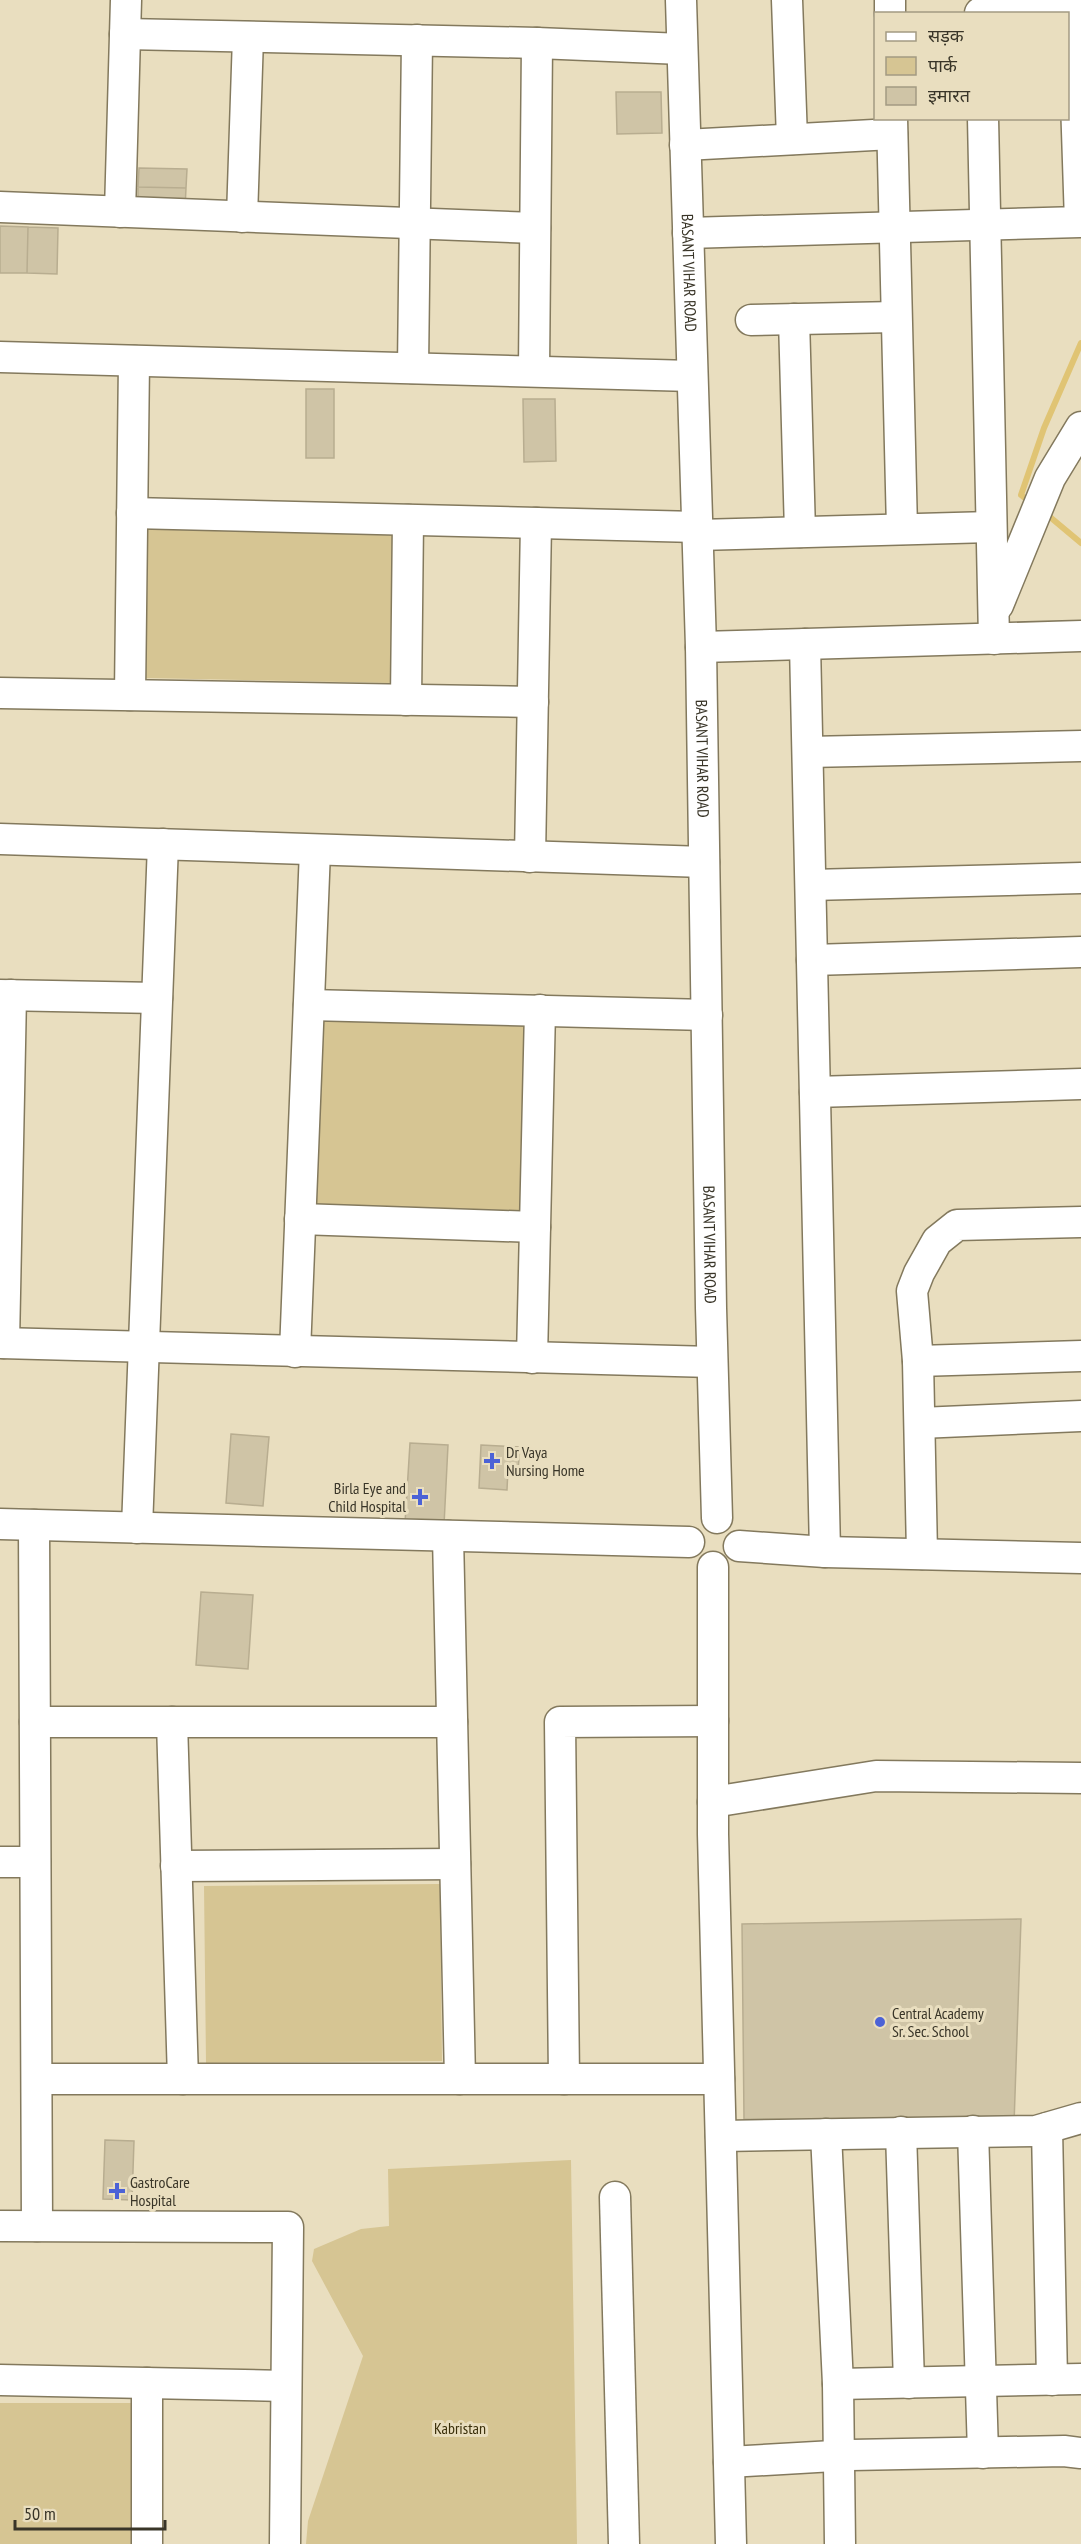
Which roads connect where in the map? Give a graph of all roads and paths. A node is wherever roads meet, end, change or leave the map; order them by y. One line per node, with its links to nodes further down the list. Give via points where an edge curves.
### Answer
1 (126, 0): 6 (street)
2 (681, 0): 10 (street, BASANT VIHAR ROAD)
3 (787, 0): 13 (street)
4 (980, 9): 5 (street)
5 (1077, 10): 19 (street, via 1080,222)
6 (125, 34): 7 (street); 16 (street)
7 (248, 37): 8 (street); 17 (street)
8 (417, 40): 9 (street); 18 (street)
9 (537, 43): 10 (street); 21 (street)
10 (682, 49): 14 (street, BASANT VIHAR ROAD)
11 (983, 120): 19 (street)
12 (892, 126): 13 (street); 20 (street)
13 (792, 139): 14 (street)
14 (685, 145): 22 (street, BASANT VIHAR ROAD)
15 (0, 207): 16 (street)
16 (120, 212): 17 (street)
17 (242, 217): 18 (street)
18 (415, 224): 21 (street); 28 (street)
19 (985, 224): 20 (street); 35 (street)
20 (894, 227): 22 (street); 23 (street)
21 (535, 228): 29 (street)
22 (688, 233): 30 (street, BASANT VIHAR ROAD)
23 (896, 316): 24 (street); 36 (street)
24 (794, 319): 25 (street); 38 (street)
25 (751, 320)
26 (0, 357): 27 (street)
27 (134, 361): 28 (street); 32 (street)
28 (413, 368): 29 (street)
29 (534, 371): 30 (street)
30 (692, 375): 37 (street, BASANT VIHAR ROAD)
31 (1081, 427): 39 (street, via 1050,478)
32 (132, 513): 33 (street); 44 (street)
33 (408, 520): 34 (street); 45 (street)
34 (536, 523): 37 (street); 46 (street)
35 (991, 527): 36 (street); 39 (street)
36 (902, 529): 38 (street)
37 (697, 531): 38 (street); 42 (street, BASANT VIHAR ROAD)
38 (800, 532)
39 (993, 628): 40 (street); 41 (street)
40 (1081, 636)
41 (805, 644): 42 (street); 48 (street)
42 (701, 647): 53 (street, BASANT VIHAR ROAD)
43 (0, 693): 44 (street)
44 (130, 695): 45 (street)
45 (406, 700): 46 (street)
46 (533, 702): 52 (street)
47 (1081, 746): 48 (street)
48 (807, 752): 55 (street)
49 (0, 839): 50 (street)
50 (163, 844): 51 (street); 59 (street)
51 (315, 850): 52 (street); 60 (street)
52 (530, 857): 53 (street)
53 (704, 862): 62 (street, BASANT VIHAR ROAD)
54 (1081, 878): 55 (street)
55 (810, 885): 57 (street)
56 (1081, 952): 57 (street)
57 (812, 960): 64 (street)
58 (5, 995): 59 (street); 65 (street)
59 (157, 998): 70 (street)
60 (309, 1005): 61 (street); 66 (street)
61 (540, 1010): 62 (street); 68 (street)
62 (707, 1015): 75 (street, BASANT VIHAR ROAD)
63 (1081, 1084): 64 (street)
64 (815, 1092): 85 (street)
65 (4, 1130): 69 (street)
66 (300, 1219): 68 (street); 71 (street)
67 (1081, 1222): 74 (street, via 957,1226 937,1241 912,1291)
68 (535, 1227): 73 (street)
69 (2, 1343): 70 (street)
70 (144, 1348): 71 (street); 81 (street)
71 (295, 1352): 73 (street)
72 (1081, 1356): 74 (street)
73 (532, 1358): 75 (street)
74 (918, 1361): 77 (street)
75 (712, 1362): 78 (street, BASANT VIHAR ROAD)
76 (1081, 1416): 77 (street)
77 (920, 1423): 86 (street)
78 (717, 1518): 83 (street, via 699,1523); 84 (street, via 733,1526)
79 (0, 1524): 80 (street)
80 (34, 1525): 81 (street); 90 (street)
81 (137, 1528): 82 (street)
82 (448, 1536): 83 (street); 92 (street)
83 (690, 1542): 88 (street, via 697,1560)
84 (739, 1546): 85 (street); 88 (street, via 731,1560)
85 (825, 1552): 86 (street)
86 (922, 1554): 87 (street)
87 (1081, 1558)
88 (713, 1567): 89 (street)
89 (713, 1721): 94 (street); 102 (street, via 560,1722)
90 (35, 1722): 91 (street); 96 (street)
91 (172, 1722): 92 (street); 98 (street)
92 (452, 1722): 97 (street)
93 (1081, 1778): 94 (street, via 876,1776)
94 (714, 1802): 103 (street)
95 (0, 1862): 96 (street)
96 (35, 1862): 99 (street)
97 (455, 1864): 98 (street); 101 (street)
98 (176, 1866): 100 (street)
99 (37, 2079): 100 (street); 112 (street)
100 (183, 2079): 101 (street)
101 (460, 2079): 102 (street)
102 (564, 2079): 103 (street)
103 (719, 2079): 109 (street)
104 (1081, 2118): 105 (street)
105 (1047, 2128): 106 (street); 115 (street)
106 (973, 2131): 107 (street); 116 (street)
107 (901, 2132): 108 (street); 118 (street)
108 (826, 2134): 109 (street); 119 (street)
109 (721, 2136): 124 (street)
110 (615, 2197): 127 (street)
111 (0, 2226): 112 (street)
112 (37, 2226): 120 (street, via 288,2227)
113 (1081, 2379): 115 (street)
114 (0, 2380): 117 (street)
115 (1052, 2380): 116 (street)
116 (981, 2381): 118 (street); 121 (street)
117 (147, 2383): 120 (street); 125 (street)
118 (909, 2383): 119 (street)
119 (838, 2384): 123 (street)
120 (286, 2386): 126 (street)
121 (983, 2452): 122 (street); 123 (street)
122 (1081, 2453)
123 (840, 2455): 124 (street); 129 (street)
124 (729, 2462): 128 (street)
125 (147, 2544)
126 (285, 2544)
127 (624, 2544)
128 (731, 2544)
129 (840, 2544)

